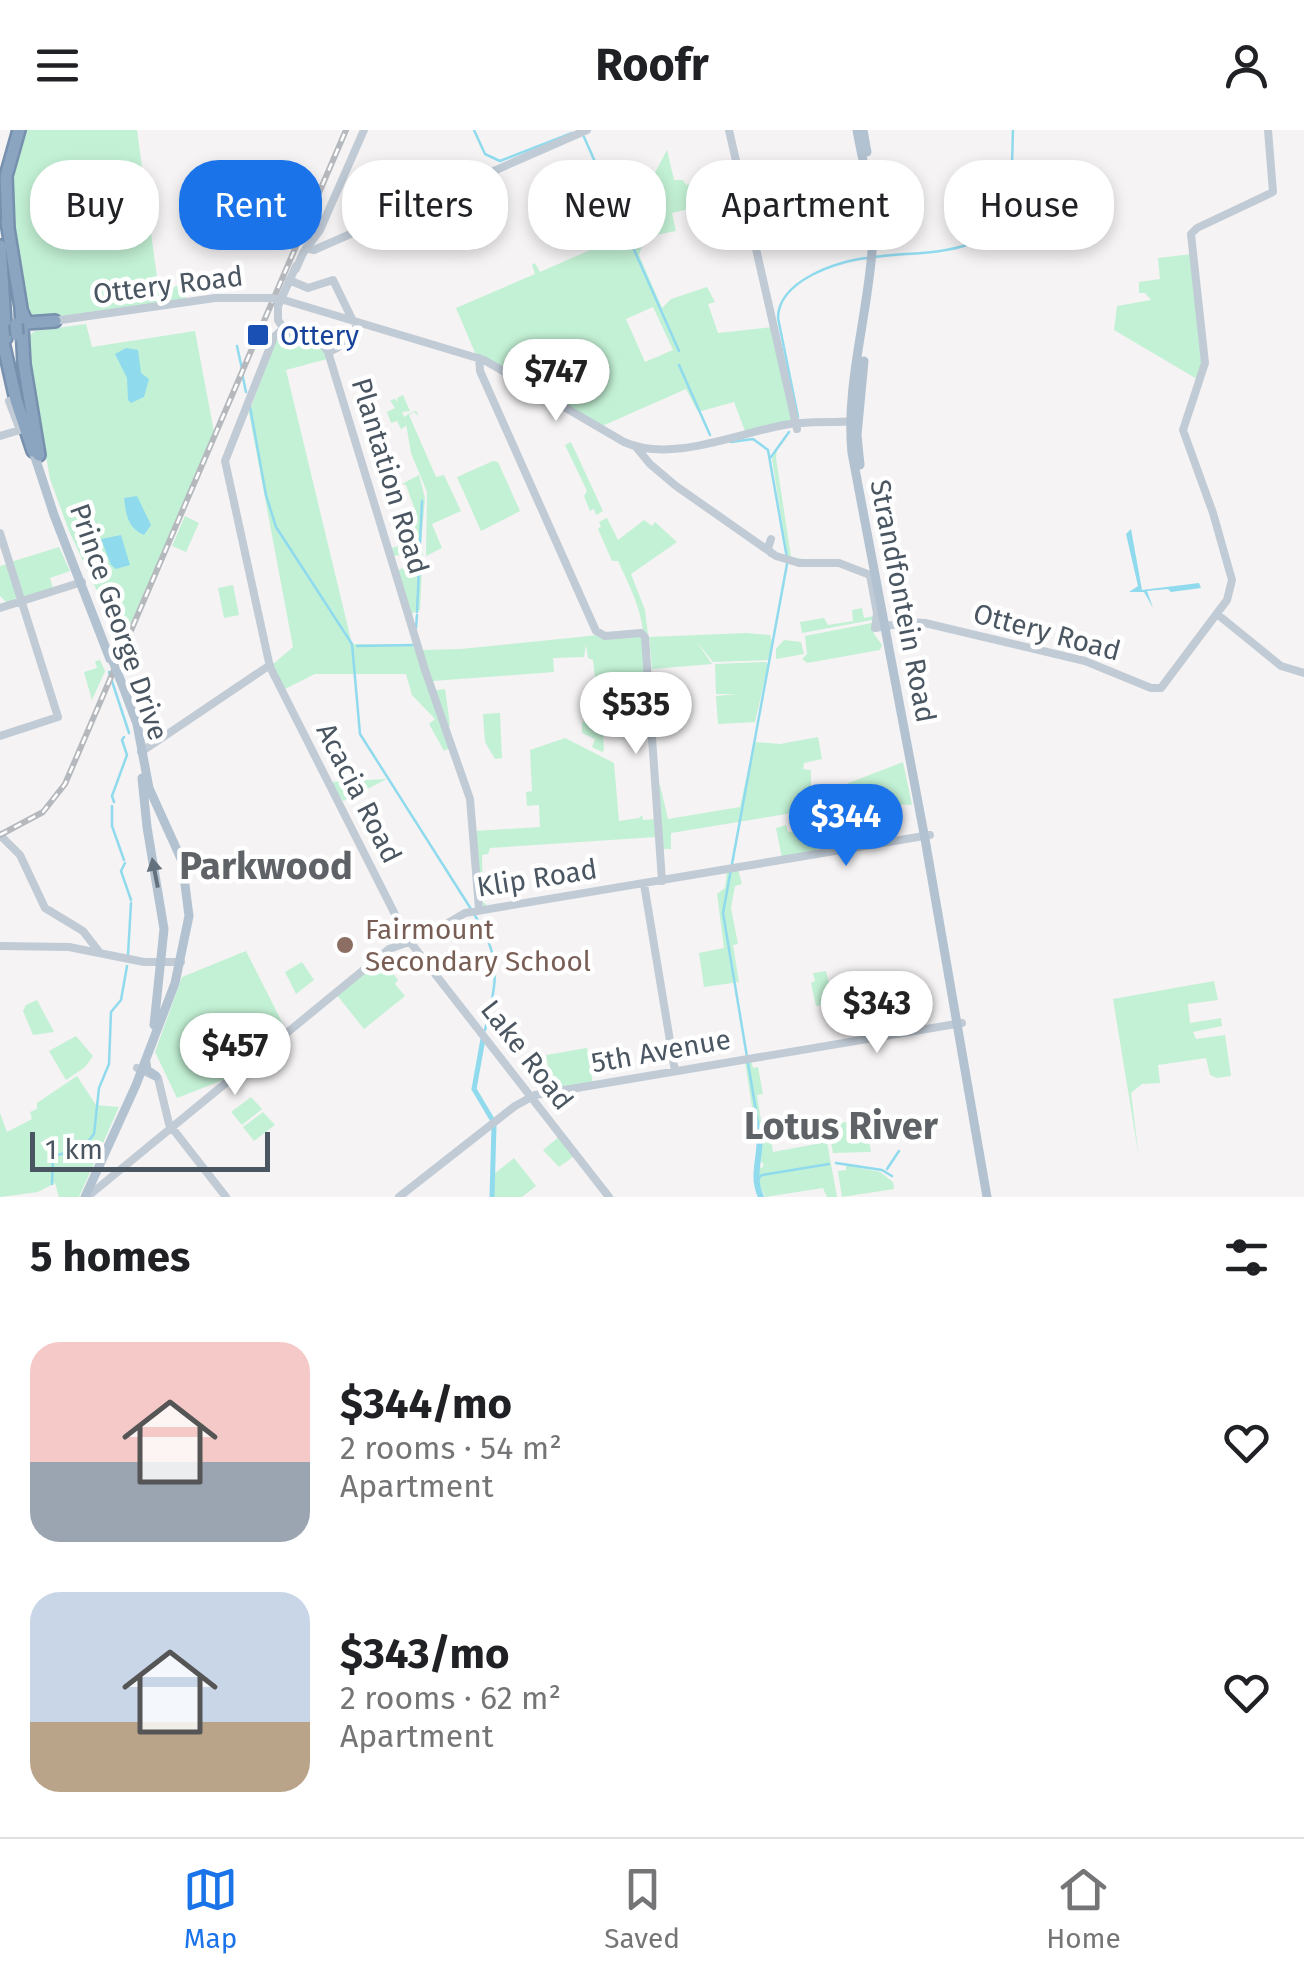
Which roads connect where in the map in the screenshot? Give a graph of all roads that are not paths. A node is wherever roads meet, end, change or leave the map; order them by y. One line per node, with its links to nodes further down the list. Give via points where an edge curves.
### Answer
1 (16, 130): 7 (highway); 9 (highway, via 6,176)
2 (364, 130): 10 (street)
3 (729, 130): 26 (street)
4 (860, 130): 25 (main road, Strandfontein Road, via 876,209)
5 (1268, 130): 37 (street, Ottery Road, via 1273,191 1190,236 1205,363 1182,428 1232,582)
6 (583, 132): 12 (street)
7 (0, 176)
8 (0, 210): 20 (highway)
9 (7, 222): 17 (highway); 20 (highway)
10 (322, 225)
11 (0, 246): 20 (highway)
12 (322, 246)
13 (305, 250): 14 (street)
14 (290, 280): 18 (street, via 312,287 333,280); 21 (street, via 276,311)
15 (269, 300): 16 (street, Ottery Road, bridge); 19 (street, Ottery Road, via 215,298); 20 (street, Ottery Road, via 220,300)
16 (283, 302): 18 (street, Ottery Road); 18 (street, Ottery Road)
17 (21, 308): 19 (highway, via 27,323); 20 (highway)
18 (350, 317): 22 (street, via 352,334); 23 (street, Ottery Road)
19 (55, 321): 20 (street, Ottery Road)
20 (9, 328): 30 (highway); 30 (highway, via 16,400)
21 (283, 330): 22 (street); 39 (street, Acacia Road, via 226,457)
22 (329, 349): 52 (street, Plantation Road, via 470,800)
23 (479, 360): 29 (street, Ottery Road); 49 (street, via 596,631 646,637)
24 (0, 395): 27 (street, via 10,401 20,430)
25 (854, 423): 26 (street); 38 (main road, Strandfontein Road, via 853,461)
26 (796, 426): 28 (street); 28 (street)
27 (0, 436)
28 (735, 436): 29 (street, via 717,448 711,443)
29 (643, 452): 33 (street, Ottery Road, via 688,495 698,494 700,504)
30 (36, 453): 34 (main road, Prince George Drive); 34 (main road, Prince George Drive)
31 (0, 533): 35 (street)
32 (772, 539): 33 (street)
33 (771, 553): 38 (street, via 839,562 870,575 875,628)
34 (78, 584): 35 (street); 41 (main road, Prince George Drive, bridge)
35 (22, 601): 36 (street); 44 (street, via 58,717)
36 (0, 608)
37 (1217, 614): 38 (street, Ottery Road, via 1157,689 1085,661 918,622); 40 (street, via 1281,666)
38 (888, 625): 42 (main road, Strandfontein Road); 43 (main road, Strandfontein Road)
39 (270, 665): 45 (street); 53 (street, Acacia Road)
40 (1304, 673)
41 (120, 681): 45 (main road, Prince George Drive); 45 (main road, Prince George Drive)
42 (904, 699): 43 (main road); 46 (main road, Strandfontein Road)
43 (903, 722): 46 (main road, Strandfontein Road)
44 (0, 736)
45 (144, 750): 57 (main road, Prince George Drive, via 149,788 185,874); 58 (main road, Prince George Drive, one-way to 45, via 164,921 147,827)
46 (927, 835): 48 (main road, Strandfontein Road); 49 (street, Klip Road); 51 (main road, Strandfontein Road)
47 (2, 836): 55 (street, via 20,855 46,908 82,930)
48 (937, 880): 51 (main road); 61 (main road, Strandfontein Road)
49 (662, 882): 50 (street, Klip Road)
50 (644, 884): 52 (street, Klip Road); 64 (street)
51 (936, 908): 61 (main road, Strandfontein Road)
52 (474, 910): 53 (street, Klip Road)
53 (408, 941): 67 (street, Lake Road); 69 (street, Klip Road, via 389,949)
54 (0, 946): 55 (street)
55 (95, 950): 56 (street)
56 (136, 960): 58 (street); 59 (street)
57 (182, 961): 58 (street); 62 (main road, Prince George Drive)
58 (162, 962): 59 (street); 60 (main road, Prince George Drive)
59 (150, 963): 60 (main road)
60 (160, 978): 63 (main road, Prince George Drive)
61 (960, 1023): 64 (street, 5th Avenue); 75 (main road, Strandfontein Road)
62 (148, 1056): 63 (main road, Prince George Drive); 65 (main road, via 146,1069)
63 (139, 1070): 65 (street); 66 (street); 71 (main road, Prince George Drive)
64 (675, 1071): 67 (street, 5th Avenue)
65 (156, 1076): 66 (street)
66 (161, 1087): 68 (street)
67 (531, 1096): 73 (street, 5th Avenue); 74 (street, Lake Road)
68 (165, 1104): 69 (street, via 172,1118); 70 (street)
69 (182, 1117): 70 (street, Klip Road)
70 (170, 1126): 71 (street, Klip Road); 72 (street)
71 (86, 1195)
72 (226, 1197)
73 (400, 1197)
74 (609, 1197)
75 (990, 1197)

